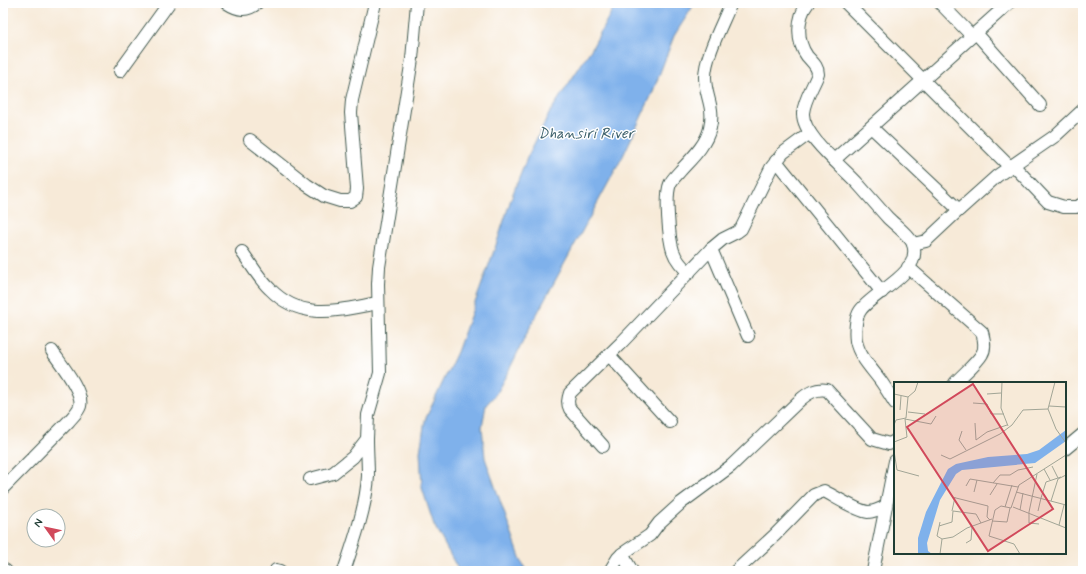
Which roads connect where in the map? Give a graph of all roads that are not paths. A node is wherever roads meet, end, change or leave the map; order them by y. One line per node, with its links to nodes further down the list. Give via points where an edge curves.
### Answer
1 (169, 3): 12 (street)
2 (227, 3): 3 (street, via 246,10)
3 (257, 3)
4 (375, 3): 18 (street, via 352,100 356,197 350,201 340,201 324,196)
5 (416, 3): 30 (street, via 412,59 379,267)
6 (731, 3): 28 (street, via 706,66 706,86 712,110 709,133 699,150 670,184 667,197 672,250 678,262)
7 (808, 3): 17 (street, via 800,15 800,31 804,52 818,69 803,115)
8 (846, 3): 13 (street)
9 (940, 3): 11 (street)
10 (1009, 3): 11 (street)
11 (974, 34): 13 (street); 14 (street)
12 (120, 71)
13 (923, 80): 16 (street); 21 (street)
14 (1040, 105)
15 (1083, 110): 21 (street, via 1055,136)
16 (871, 127): 19 (street); 23 (street)
17 (810, 133): 19 (street); 20 (street)
18 (250, 140)
19 (834, 160): 24 (street)
20 (776, 161): 25 (street, via 741,229); 29 (street)
21 (1011, 166): 22 (street, via 1048,202 1064,207); 23 (street, via 996,176)
22 (1083, 204)
23 (959, 210): 24 (street, via 926,242)
24 (913, 244): 27 (street, via 915,256)
25 (711, 250): 28 (street); 31 (street)
26 (242, 252): 30 (street, via 269,288 292,306 332,311)
27 (908, 267): 29 (street, via 902,276); 34 (street, via 982,332 982,354)
28 (689, 272): 33 (street)
29 (882, 292): 35 (street, via 859,313 856,341 867,363)
30 (378, 303): 38 (street, via 380,373 368,415)
31 (748, 336)
32 (52, 351): 44 (street, via 77,389 80,405 69,421)
33 (609, 355): 36 (street); 40 (street, via 573,390 568,399 570,409)
34 (956, 382)
35 (894, 402)
36 (670, 422)
37 (1083, 434): 41 (street)
38 (366, 438): 43 (street, via 353,457 333,473); 49 (street, via 366,492)
39 (894, 442): 46 (street, via 889,444 872,438 827,390 811,392 730,466 681,503 650,534)
40 (603, 446)
41 (1066, 448)
42 (894, 466): 45 (street)
43 (310, 479)
44 (3, 488)
45 (886, 506): 52 (street, via 867,512 824,491 814,495); 53 (street)
46 (622, 554): 50 (street); 51 (street)
47 (3, 569): 48 (street)
48 (6, 571)
49 (344, 571)
50 (610, 571)
51 (632, 571)
52 (736, 571)
53 (873, 571)

